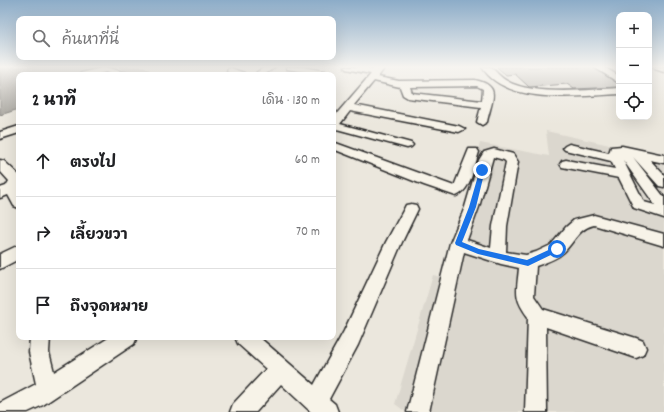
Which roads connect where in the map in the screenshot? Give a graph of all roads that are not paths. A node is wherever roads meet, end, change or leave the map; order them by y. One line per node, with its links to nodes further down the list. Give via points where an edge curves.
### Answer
1 (365, 86): 8 (street)
2 (405, 86): 6 (street, via 407,94 412,96)
3 (485, 86): 6 (street, via 488,89)
4 (514, 86): 5 (street, via 526,90 580,94)
5 (616, 91)
6 (486, 105): 10 (street)
7 (336, 106): 8 (street)
8 (347, 108): 9 (street); 12 (street)
9 (336, 121)
10 (482, 122)
11 (336, 126): 15 (street)
12 (459, 129)
13 (16, 130): 14 (street)
14 (2, 135)
15 (407, 145)
16 (336, 146): 18 (street, via 456,191 460,188)
17 (569, 148): 19 (street)
18 (472, 152)
19 (619, 154): 20 (street); 24 (street); 28 (street)
20 (638, 154): 21 (street); 25 (street)
21 (664, 159)
22 (0, 164): 26 (street, via 16,180 16,183)
23 (566, 164): 24 (street)
24 (624, 175): 30 (street, via 639,205)
25 (664, 183)
26 (6, 191): 27 (street)
27 (16, 200)
28 (664, 207)
29 (411, 209): 44 (street)
30 (664, 213)
31 (664, 240): 36 (street, via 594,220 585,221 575,226 557,249)
32 (458, 243): 34 (street); 34 (street, via 488,155 494,153 509,157 512,162 500,226); 47 (street)
33 (16, 253): 35 (street)
34 (498, 256): 36 (street)
35 (0, 262)
36 (528, 263): 37 (street, via 525,296)
37 (537, 315): 41 (street); 48 (street)
38 (40, 340): 43 (street, via 39,352)
39 (248, 340): 42 (street)
40 (122, 341): 43 (street)
41 (636, 348)
42 (280, 369): 44 (street); 46 (street)
43 (48, 388): 45 (street)
44 (320, 408)
45 (5, 412)
46 (241, 412)
47 (418, 412)
48 (536, 412)

